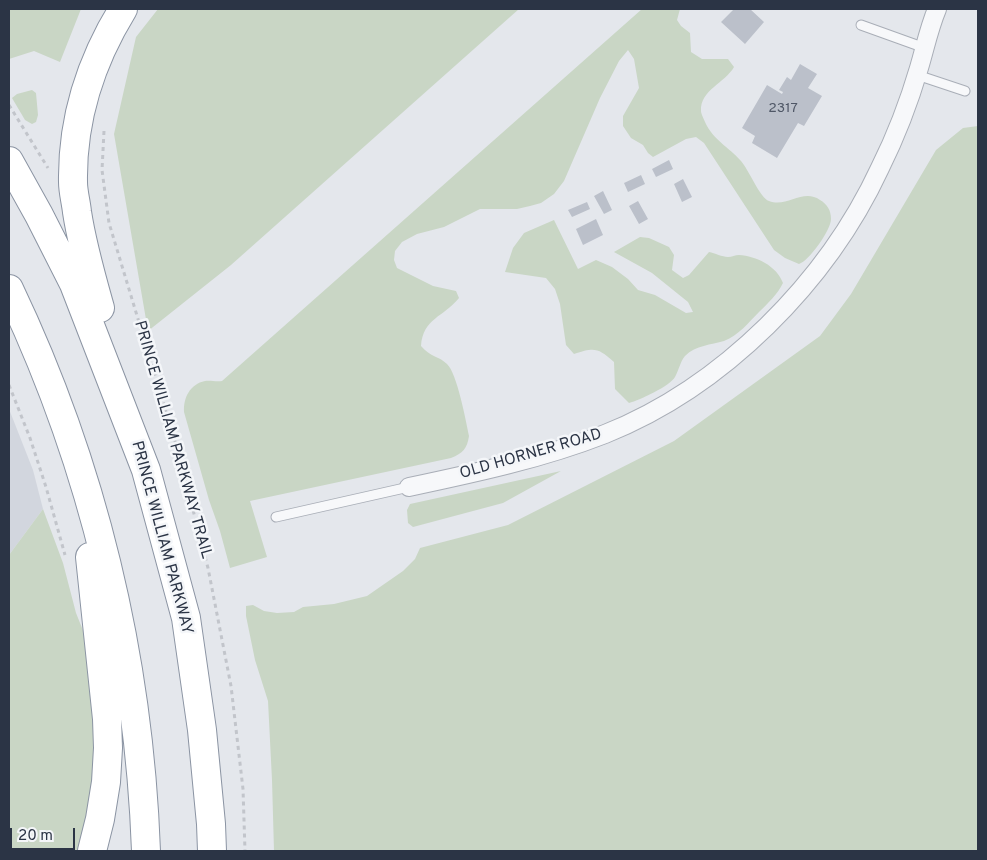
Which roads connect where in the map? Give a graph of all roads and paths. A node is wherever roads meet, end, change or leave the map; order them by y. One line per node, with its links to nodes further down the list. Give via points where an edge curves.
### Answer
1 (123, 9): 15 (highway, via 98,55 87,85 74,149 73,183 82,244)
2 (937, 9): 4 (street, OLD HORNER ROAD)
3 (860, 25): 4 (lane)
4 (925, 48): 5 (street, OLD HORNER ROAD)
5 (916, 75): 6 (lane); 17 (street, OLD HORNER ROAD, via 881,167 840,237 782,310 726,363 671,400 606,433 498,468)
6 (965, 91)
7 (9, 105): 10 (path)
8 (104, 129): 11 (path, PRINCE WILLIAM PARKWAY TRAIL)
9 (9, 161): 15 (highway, PRINCE WILLIAM PARKWAY, via 74,284)
10 (52, 173)
11 (104, 186): 12 (path); 23 (path, PRINCE WILLIAM PARKWAY TRAIL, via 114,243 178,448 208,568 231,686 243,789)
12 (98, 187)
13 (9, 289): 16 (highway, via 64,419)
14 (9, 385): 19 (path, via 30,438)
15 (146, 470): 22 (highway, PRINCE WILLIAM PARKWAY, via 186,618 202,730)
16 (81, 474): 20 (highway, via 107,719 106,782); 21 (highway, via 110,578 126,655 135,717)
17 (409, 488): 18 (lane)
18 (276, 517)
19 (67, 561)
20 (92, 851)
21 (146, 851)
22 (212, 851)
23 (246, 851)

